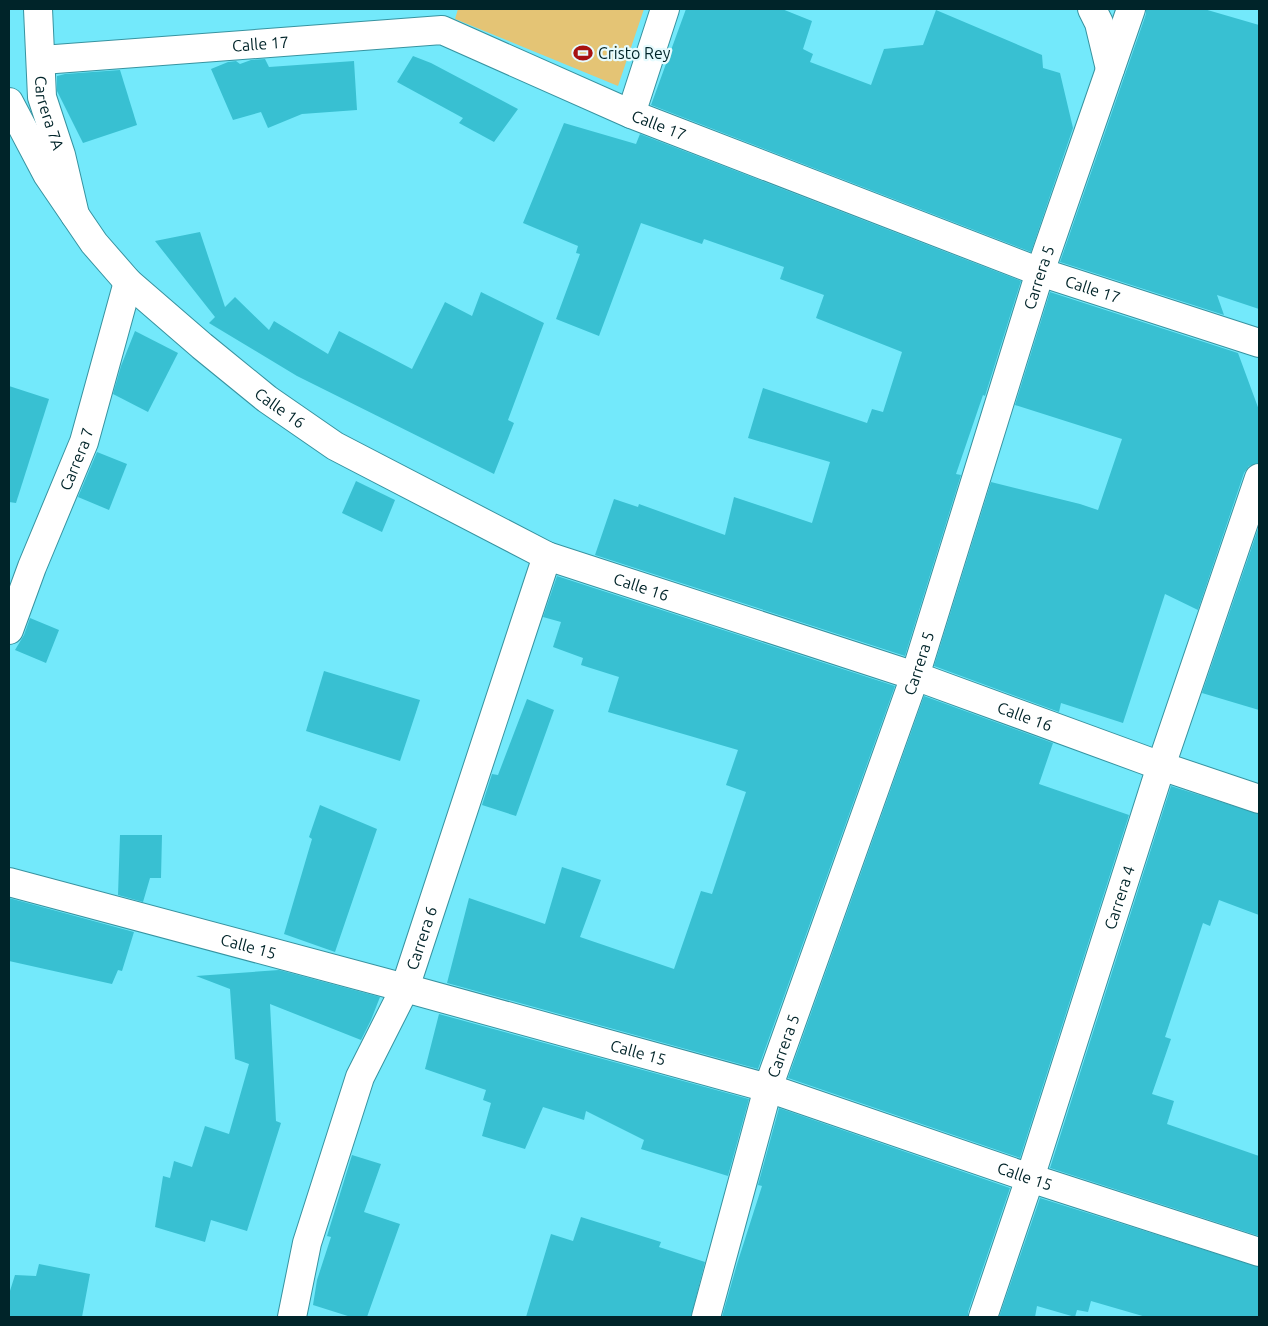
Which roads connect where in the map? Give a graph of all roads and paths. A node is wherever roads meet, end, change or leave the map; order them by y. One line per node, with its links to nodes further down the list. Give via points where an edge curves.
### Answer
1 (38, 9): 6 (street, Carrera 7A)
2 (665, 9): 9 (street)
3 (1092, 9): 7 (street, via 1099,23)
4 (1131, 9): 7 (street, Carrera 5)
5 (445, 19): 6 (street, Calle 17); 9 (street, Calle 17)
6 (42, 60): 10 (street, Carrera 7A, via 42,97 61,155)
7 (1110, 69): 11 (street, Carrera 5)
8 (9, 102): 10 (street, Calle 16, via 47,174)
9 (631, 114): 11 (street, Calle 17)
10 (75, 215): 12 (street, Calle 16)
11 (1040, 272): 13 (street, Calle 17); 17 (street, Carrera 5)
12 (128, 282): 15 (street, Calle 16, via 267,399 336,446); 16 (street, Carrera 7, via 84,442)
13 (1259, 343)
14 (1259, 478): 18 (street, Carrera 4)
15 (546, 556): 17 (street, Calle 16); 21 (street, Carrera 6)
16 (9, 630)
17 (915, 676): 18 (street, Calle 16); 22 (street, Carrera 5)
18 (1161, 766): 19 (street, Calle 16); 23 (street, Carrera 4)
19 (1259, 799)
20 (9, 882): 21 (street, Calle 15)
21 (405, 988): 22 (street, Calle 15); 25 (street, Carrera 6, via 360,1077 307,1243)
22 (768, 1088): 23 (street, Calle 15); 26 (street, Carrera 5)
23 (1030, 1178): 24 (street, Calle 15); 27 (street, Carrera 4)
24 (1259, 1252)
25 (292, 1317)
26 (706, 1317)
27 (983, 1317)

